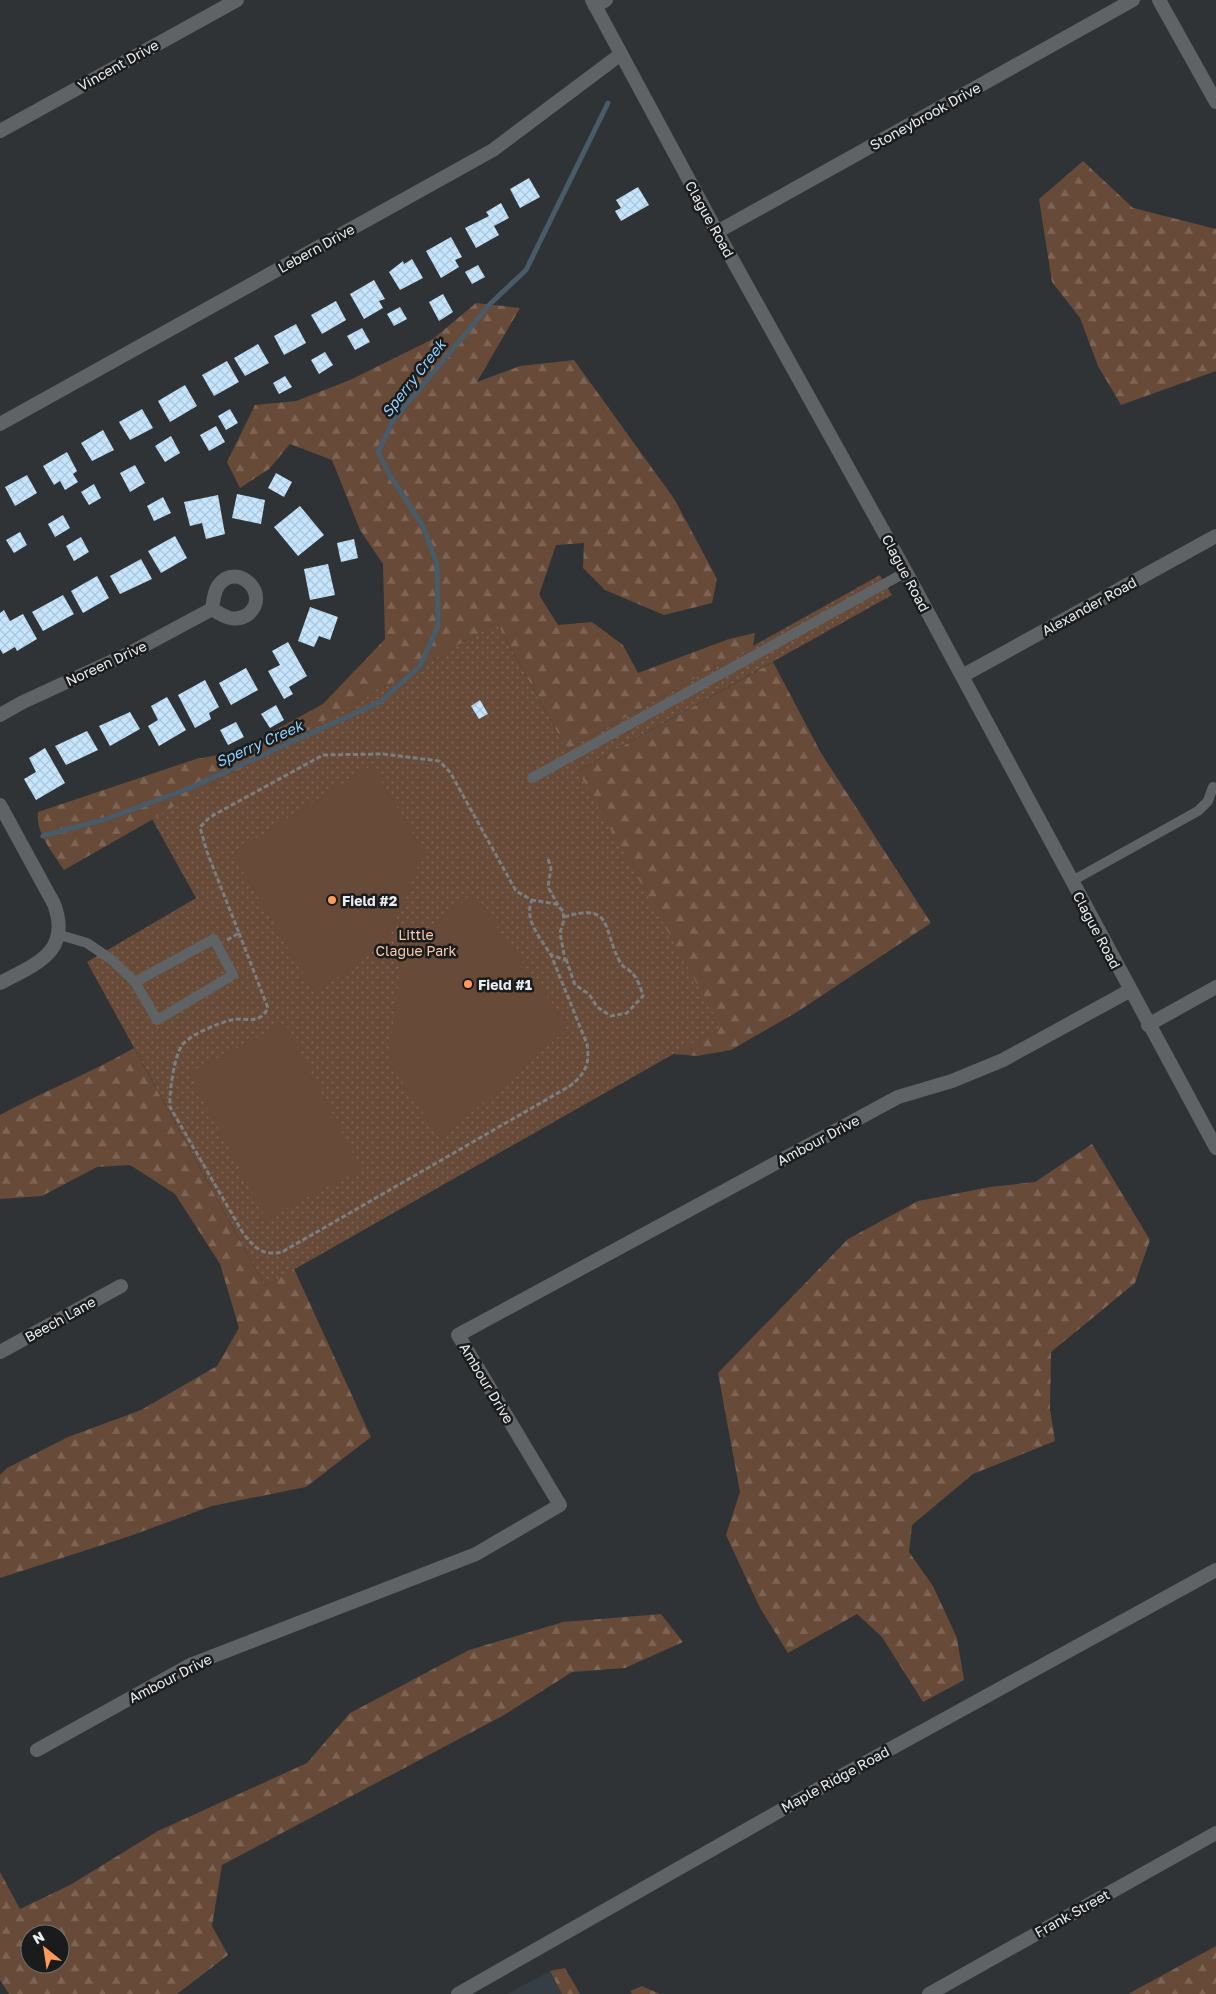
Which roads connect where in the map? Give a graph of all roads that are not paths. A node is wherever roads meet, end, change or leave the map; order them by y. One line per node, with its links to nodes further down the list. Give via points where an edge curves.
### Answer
1 (237, 0): 7 (street, Vincent Drive)
2 (1133, 0): 8 (street, Stoneybrook Drive)
3 (1159, 0): 6 (street)
4 (598, 2): 5 (street, Clague Road)
5 (621, 54): 8 (street, Clague Road); 9 (street, Lebern Drive, via 493,150)
6 (1216, 102)
7 (0, 131)
8 (717, 232): 11 (street, Clague Road)
9 (0, 424)
10 (1216, 536): 13 (street, Alexander Road)
11 (906, 572): 13 (street, Clague Road); 15 (lane)
12 (212, 609): 14 (street, Noreen Drive, via 132,652)
13 (962, 676): 18 (street, Clague Road)
14 (0, 715)
15 (532, 778)
16 (1213, 787): 18 (lane, via 1208,801 1198,811)
17 (0, 805): 19 (street, via 54,904 60,919)
18 (1072, 881): 23 (street, Clague Road)
19 (60, 935): 20 (lane, via 87,943 112,960); 21 (street, via 45,957)
20 (135, 982): 20 (lane, via 214,939 233,975 157,1020)
21 (0, 983)
22 (1216, 987): 24 (street)
23 (1129, 991): 24 (street, Clague Road); 29 (street, Ambour Drive, via 1003,1060 952,1081 898,1097 458,1336 560,1505 476,1554 190,1665)
24 (1148, 1025): 25 (street, Clague Road)
25 (1216, 1148)
26 (121, 1286): 27 (street, Beech Lane)
27 (0, 1352)
28 (1216, 1570): 31 (street, Maple Ridge Road, via 841,1776)
29 (37, 1750)
30 (1216, 1833): 32 (street, Frank Street)
31 (458, 1994)
32 (929, 1994)

